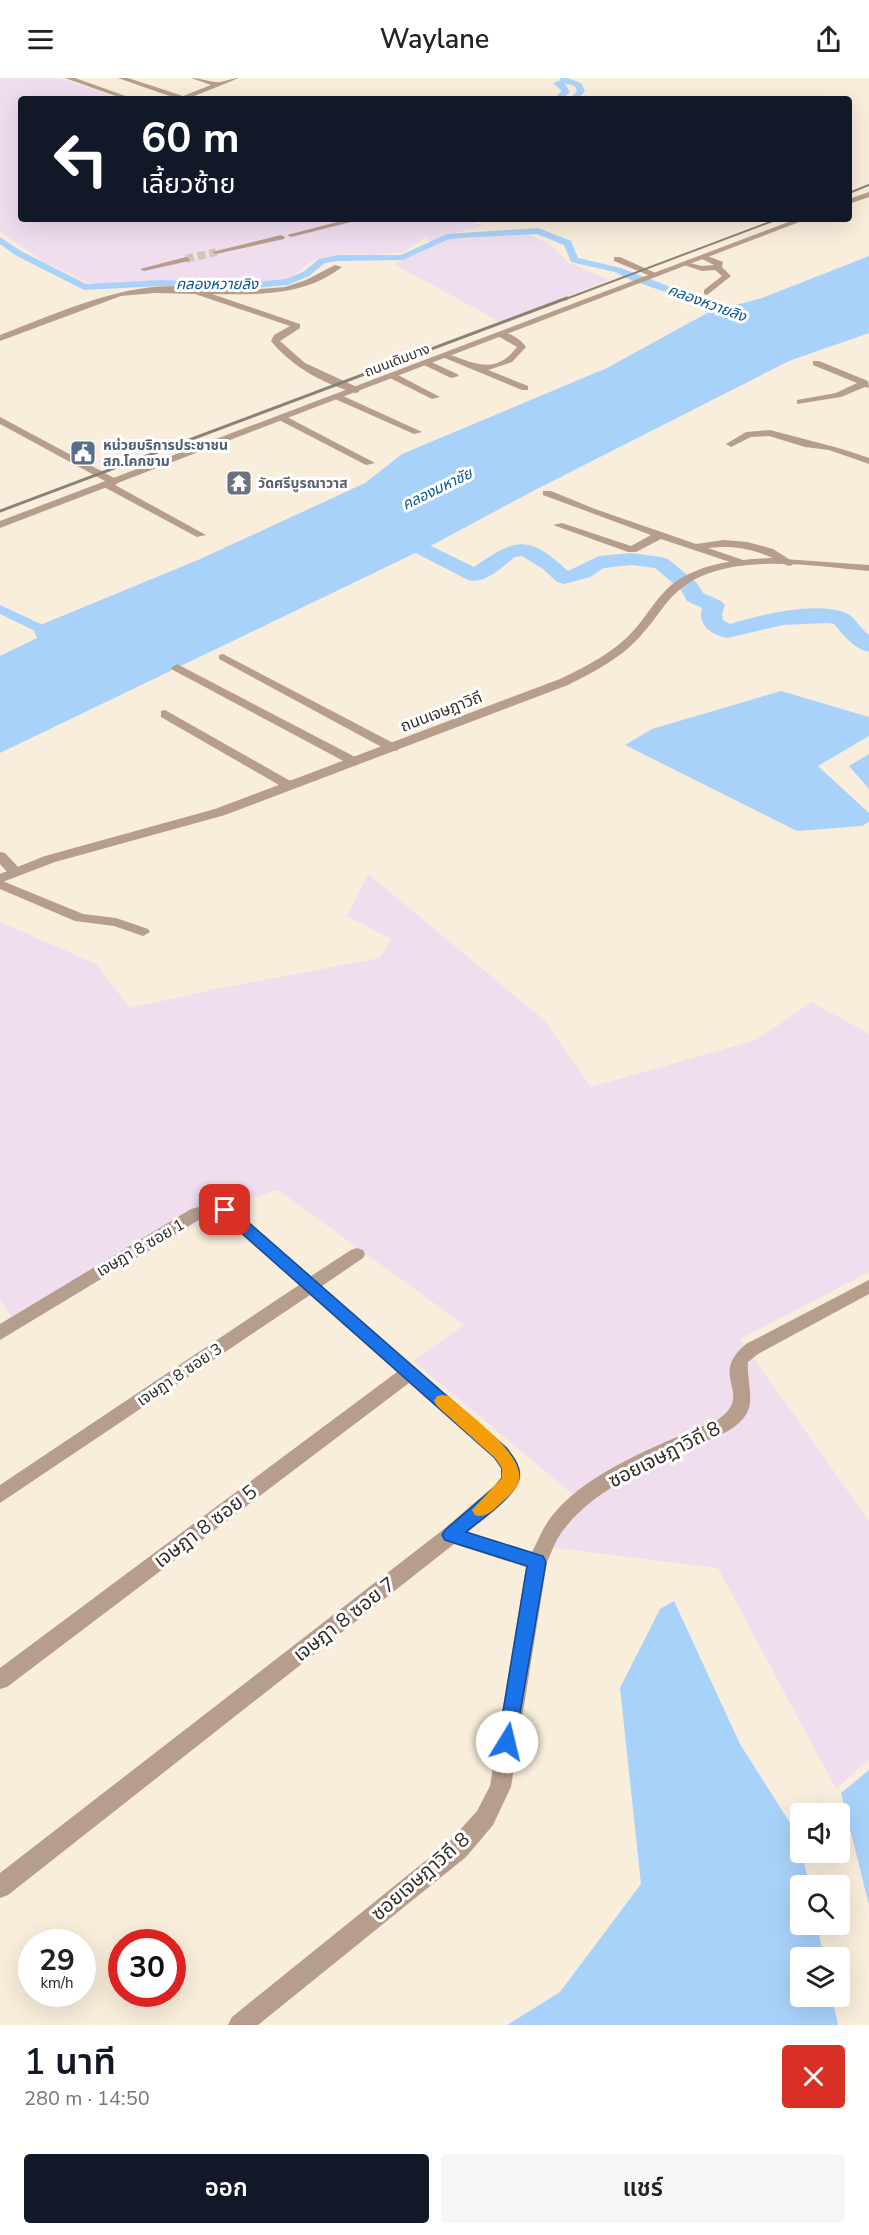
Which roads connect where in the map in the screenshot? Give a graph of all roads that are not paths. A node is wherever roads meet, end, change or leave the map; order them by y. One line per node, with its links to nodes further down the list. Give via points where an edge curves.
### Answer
1 (68, 78): 6 (street)
2 (121, 78): 7 (street)
3 (194, 78): 5 (street)
4 (236, 78): 5 (street)
5 (217, 85): 8 (street)
6 (122, 96)
7 (173, 96)
8 (190, 96)
9 (867, 197): 10 (street)
10 (852, 201)
11 (346, 222): 13 (street)
12 (795, 222): 16 (street, ถนนเดิมบาง)
13 (291, 235)
14 (281, 237): 15 (street)
15 (216, 252)
16 (705, 256): 19 (street, ถนนเดิมบาง); 21 (street, via 720,264)
17 (186, 259): 22 (street)
18 (617, 259): 23 (street)
19 (685, 264): 21 (street, via 702,269); 23 (street, ถนนเดิมบาง)
20 (338, 267): 24 (street, via 292,287)
21 (717, 267): 25 (street, via 727,276)
22 (144, 269)
23 (652, 277): 26 (street, ถนนเดิมบาง)
24 (196, 291): 27 (street, via 120,294); 36 (street, via 297,326 275,341 286,355 307,369)
25 (707, 292)
26 (501, 334): 28 (street, ถนนเดิมบาง); 31 (street, via 519,343 519,352 514,358)
27 (0, 338)
28 (446, 356): 29 (street, ถนนเดิมบาง); 31 (street)
29 (427, 363): 32 (street, ถนนเดิมบาง); 33 (street)
30 (816, 363): 34 (street)
31 (479, 369): 35 (street)
32 (393, 376): 36 (street, ถนนเดิมบาง); 38 (street)
33 (454, 376)
34 (867, 384): 39 (street, via 838,395)
35 (525, 388)
36 (356, 390): 37 (street, ถนนเดิมบาง)
37 (338, 397): 40 (street, ถนนเดิมบาง); 42 (street)
38 (435, 397)
39 (800, 402)
40 (282, 418): 45 (street); 46 (street, ถนนเดิมบาง)
41 (0, 420): 46 (street)
42 (417, 432)
43 (731, 444): 44 (street, via 749,434 770,433 831,447)
44 (869, 461)
45 (370, 463)
46 (111, 484): 48 (street, ถนนเดิมบาง); 51 (street)
47 (548, 493): 50 (street)
48 (0, 525)
49 (558, 525): 50 (street, via 632,550)
50 (661, 534): 52 (street)
51 (201, 536)
52 (697, 546): 53 (street); 54 (street, via 730,542 748,545)
53 (742, 563): 54 (street, ถนนเจษฎาวิถี); 59 (street, ถนนเจษฎาวิถี, via 717,567 679,584 633,638 602,664)
54 (790, 563): 55 (street, ถนนเจษฎาวิถี)
55 (869, 568)
56 (223, 657): 59 (street)
57 (177, 668): 60 (street)
58 (165, 714): 61 (street)
59 (393, 748): 60 (street, ถนนเจษฎาวิถี)
60 (355, 762): 61 (street, ถนนเจษฎาวิถี)
61 (290, 786): 63 (street, ถนนเจษฎาวิถี, via 186,823)
62 (0, 856): 63 (street)
63 (15, 872): 64 (street, ถนนเจษฎาวิถี)
64 (0, 879)
65 (0, 884): 66 (street, via 80,918 116,922)
66 (143, 932)
67 (357, 1254): 68 (street, เจษฎา 8 ซอย 3)
68 (309, 1286): 70 (street, เจษฎา 8 ซอย 1); 71 (street, เจษฎา 8 ซอย 1, via 225,1210 213,1209 198,1213 123,1256); 73 (street, เจษฎา 8 ซอย 3)
69 (869, 1286): 75 (street, ซอยเจษฎาวิถี 8, via 752,1349 740,1359 739,1411 725,1424 625,1469 581,1500 555,1528)
70 (358, 1328): 72 (street, เจษฎา 8 ซอย 7)
71 (0, 1333)
72 (410, 1372): 74 (street, เจษฎา 8 ซอย 7, via 501,1453 510,1467 511,1479 501,1492); 76 (street, เจษฎา 8 ซอย 5)
73 (0, 1495)
74 (451, 1535): 75 (street); 77 (street, เจษฎา 8 ซอย 7)
75 (537, 1562): 78 (street, ซอยเจษฎาวิถี 8, via 500,1787 485,1818 458,1849)
76 (0, 1680)
77 (0, 1887)
78 (240, 2025)

